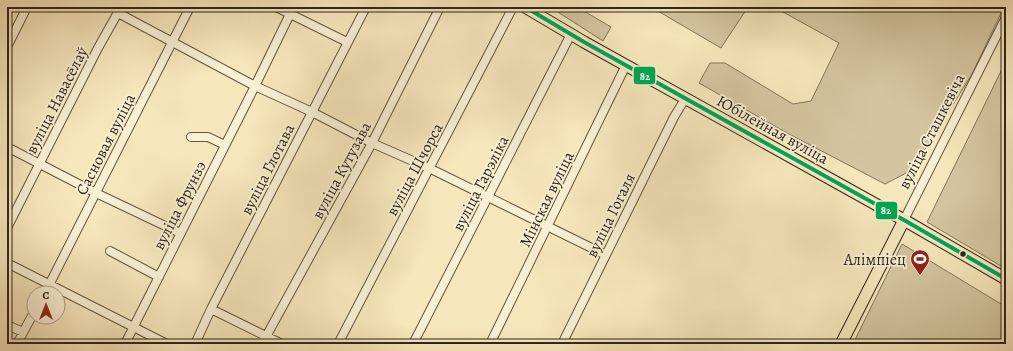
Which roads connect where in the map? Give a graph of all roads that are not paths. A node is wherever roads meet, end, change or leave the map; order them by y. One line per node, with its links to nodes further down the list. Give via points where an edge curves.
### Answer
1 (27, 7): 14 (street)
2 (190, 7): 13 (street, Сасновая вуліца)
3 (276, 7): 9 (street)
4 (366, 7): 12 (street, вуліца Глотава)
5 (440, 7): 20 (street, вуліца Кутузава)
6 (513, 7): 24 (street, вуліца Шчорса)
7 (526, 7): 11 (main road, Юбілейная вуліца)
8 (120, 10): 13 (street); 23 (street, вуліца Навасёлаў)
9 (290, 14): 12 (street); 16 (street, вуліца Фрунзэ)
10 (1006, 17): 27 (street, вуліца Сташкевіча)
11 (571, 34): 15 (main road, Юбілейная вуліца); 26 (street, вуліца Гарэліка)
12 (347, 42): 18 (street, вуліца Глотава)
13 (172, 43): 16 (street); 25 (street, Сасновая вуліца)
14 (7, 48)
15 (626, 65): 17 (main road, Юбілейная вуліца); 28 (street, Мінская вуліца)
16 (255, 86): 18 (street); 21 (street, вуліца Фрунзэ)
17 (685, 99): 27 (main road, Юбілейная вуліца); 32 (street, вуліца Гогаля)
18 (312, 112): 20 (street); 37 (street, вуліца Глотава)
19 (191, 137): 21 (street, вуліца Фрунзэ, via 208,137)
20 (372, 143): 24 (street); 42 (street, вуліца Кутузава)
21 (225, 145): 30 (street, вуліца Фрунзэ)
22 (7, 146): 23 (street)
23 (39, 163): 25 (street); 29 (street, вуліца Навасёлаў)
24 (431, 169): 26 (street); 49 (street, вуліца Шчорса)
25 (96, 193): 30 (street); 36 (street, Сасновая вуліца)
26 (489, 197): 28 (street); 50 (street, вуліца Гарэліка)
27 (904, 220): 35 (main road, Юбілейная вуліца); 53 (main road, вуліца Сташкевіча)
28 (549, 226): 32 (street); 51 (street, Мінская вуліца)
29 (7, 228)
30 (180, 233): 34 (street, вуліца Фрунзэ)
31 (110, 251): 34 (street)
32 (606, 255): 52 (street, вуліца Гогаля)
33 (7, 263): 36 (street)
34 (159, 277): 40 (street, вуліца Фрунзэ)
35 (1006, 279)
36 (50, 284): 40 (street)
37 (210, 309): 42 (street); 46 (street, вуліца Глотава)
38 (7, 325): 41 (street)
39 (26, 325): 41 (street)
40 (134, 327): 44 (street, вуліца Фрунзэ); 45 (street)
41 (22, 332): 43 (street)
42 (266, 336): 47 (street, вуліца Кутузава); 48 (street)
43 (17, 344)
44 (125, 344)
45 (167, 344)
46 (195, 344)
47 (262, 344)
48 (282, 344)
49 (338, 344)
50 (413, 344)
51 (490, 344)
52 (562, 344)
53 (841, 344)

